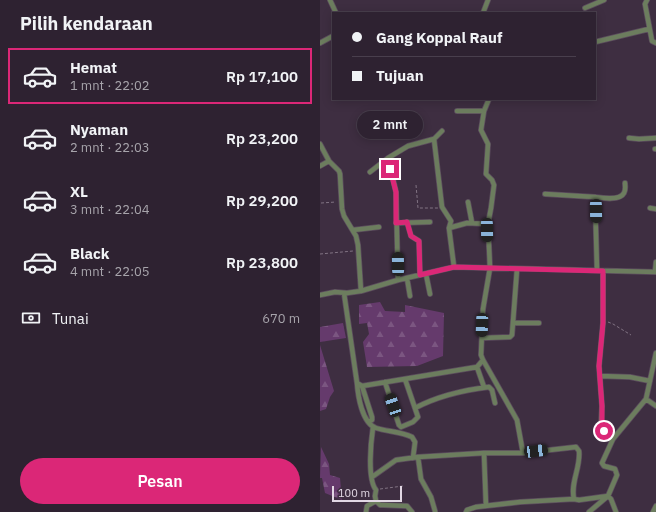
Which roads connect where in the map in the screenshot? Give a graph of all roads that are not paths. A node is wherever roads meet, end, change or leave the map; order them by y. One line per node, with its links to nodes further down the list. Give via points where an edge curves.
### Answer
1 (488, 0): 7 (street)
2 (604, 0): 5 (street)
3 (647, 0): 8 (street, via 645,2)
4 (331, 1): 6 (street)
5 (585, 8)
6 (336, 12)
7 (483, 12)
8 (648, 28): 10 (street); 12 (street, via 652,41)
9 (332, 37): 11 (street)
10 (596, 42)
11 (320, 43)
12 (656, 43)
13 (489, 100): 14 (street)
14 (484, 111): 15 (street); 35 (street, via 481,130 488,144 486,172 494,183)
15 (457, 112)
16 (442, 131): 19 (street)
17 (629, 138): 18 (street)
18 (656, 138)
19 (434, 140): 21 (street, via 408,146); 37 (street, via 442,207 451,221)
20 (320, 144): 22 (street)
21 (388, 158): 24 (street); 33 (street, via 396,192)
22 (329, 161): 23 (street); 38 (street, via 339,171 344,216)
23 (320, 166)
24 (370, 172)
25 (625, 183): 27 (street, via 622,196)
26 (545, 194): 27 (street)
27 (595, 197): 43 (street)
28 (468, 202): 34 (street)
29 (650, 208): 30 (street)
30 (656, 209)
31 (407, 222): 32 (street); 33 (street); 47 (street, via 411,236 419,241)
32 (430, 222)
33 (396, 223): 49 (street)
34 (472, 223): 35 (street); 37 (street)
35 (488, 224): 41 (street)
36 (379, 226): 38 (street)
37 (449, 228): 40 (street)
38 (353, 230): 50 (street, via 359,251)
39 (656, 262): 45 (street)
40 (454, 267): 41 (street); 46 (street)
41 (490, 268): 42 (street); 57 (street, via 483,309)
42 (518, 269): 43 (street); 55 (street)
43 (597, 270): 44 (street)
44 (603, 271): 45 (street); 61 (street)
45 (656, 272)
46 (426, 274): 47 (street); 52 (street)
47 (420, 275): 48 (street)
48 (407, 278): 49 (street); 54 (street)
49 (398, 280): 50 (street)
50 (361, 291): 51 (street)
51 (344, 293): 53 (street); 65 (street)
52 (430, 294)
53 (320, 295)
54 (410, 296)
55 (514, 323): 56 (street); 57 (street, via 511,337)
56 (539, 323)
57 (482, 338): 59 (street)
58 (656, 353): 63 (street)
59 (482, 360): 60 (street); 76 (street, via 517,420)
60 (477, 367): 62 (street); 67 (street)
61 (600, 376): 63 (street); 74 (street, via 602,428)
62 (405, 379): 64 (street); 71 (street)
63 (650, 381): 68 (street)
64 (385, 382): 66 (street); 71 (street, via 400,426 417,419)
65 (357, 383): 66 (street); 72 (street, via 360,404)
66 (362, 386): 72 (street, via 372,417)
67 (484, 388): 69 (street, via 491,387); 71 (street, via 449,394)
68 (646, 399): 70 (street); 74 (street)
69 (495, 403)
70 (656, 406)
71 (415, 408)
72 (369, 422): 73 (street)
73 (373, 427): 78 (street, via 412,437 415,442); 79 (street, via 370,464)
74 (613, 439): 80 (street, via 602,462 604,466 615,468 617,474)
75 (484, 453): 76 (street); 77 (street); 83 (street)
76 (523, 453): 81 (street, via 578,448 580,460 573,490)
77 (418, 457): 78 (street); 88 (street, via 421,479)
78 (413, 458): 79 (street, via 396,460)
79 (372, 477): 82 (street)
80 (608, 496): 81 (street); 90 (street); 91 (street)
81 (574, 499): 83 (street)
82 (376, 501): 85 (street, via 366,506); 86 (street, via 383,506 407,506)
83 (486, 506): 89 (street)
84 (656, 506): 92 (street)
85 (366, 512)
86 (412, 512)
87 (429, 512): 88 (street)
88 (436, 512)
89 (466, 512)
90 (589, 512)
91 (616, 512)
92 (653, 512)

